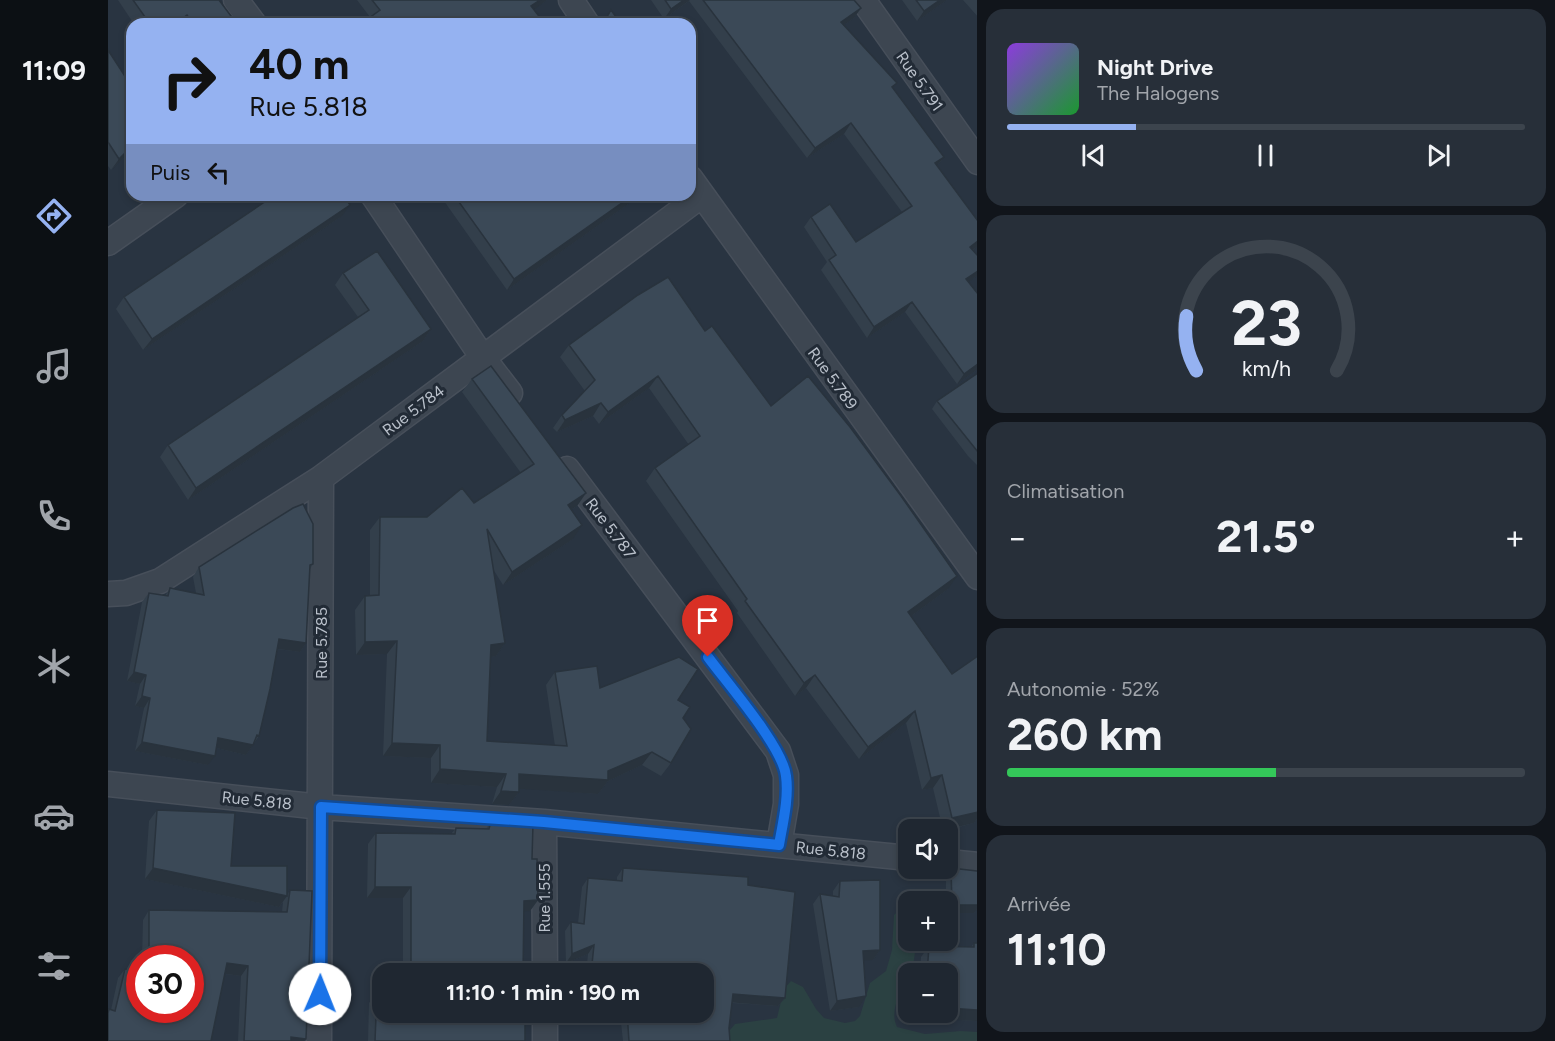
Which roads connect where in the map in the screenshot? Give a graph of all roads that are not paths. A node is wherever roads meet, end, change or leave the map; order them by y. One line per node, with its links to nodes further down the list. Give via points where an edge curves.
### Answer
1 (237, 0): 4 (street)
2 (571, 0): 5 (street)
3 (863, 0): 6 (street, Rue 5.791)
4 (250, 18)
5 (583, 18)
6 (977, 161)
7 (696, 186): 16 (street, Rue 5.789)
8 (168, 201): 11 (street)
9 (377, 201): 12 (street)
10 (677, 201): 12 (street, Rue 5.784)
11 (108, 243)
12 (483, 357): 13 (street); 15 (street, Rue 5.784)
13 (526, 415)
14 (555, 453): 21 (street, Rue 5.787, via 778,751 786,775)
15 (321, 478): 17 (street, Rue 5.784, via 160,581 126,593); 19 (street, Rue 5.785)
16 (977, 576)
17 (108, 594)
18 (108, 784): 19 (street, Rue 5.818)
19 (321, 807): 20 (street, Rue 5.818); 27 (street, Rue 5.785)
20 (544, 822): 21 (street, Rue 5.818); 25 (street, Rue 1.555)
21 (779, 845): 22 (street, Rue 5.818)
22 (898, 857)
23 (958, 863): 24 (street)
24 (977, 865)
25 (545, 963)
26 (545, 1023): 28 (street)
27 (320, 1041)
28 (546, 1041)

